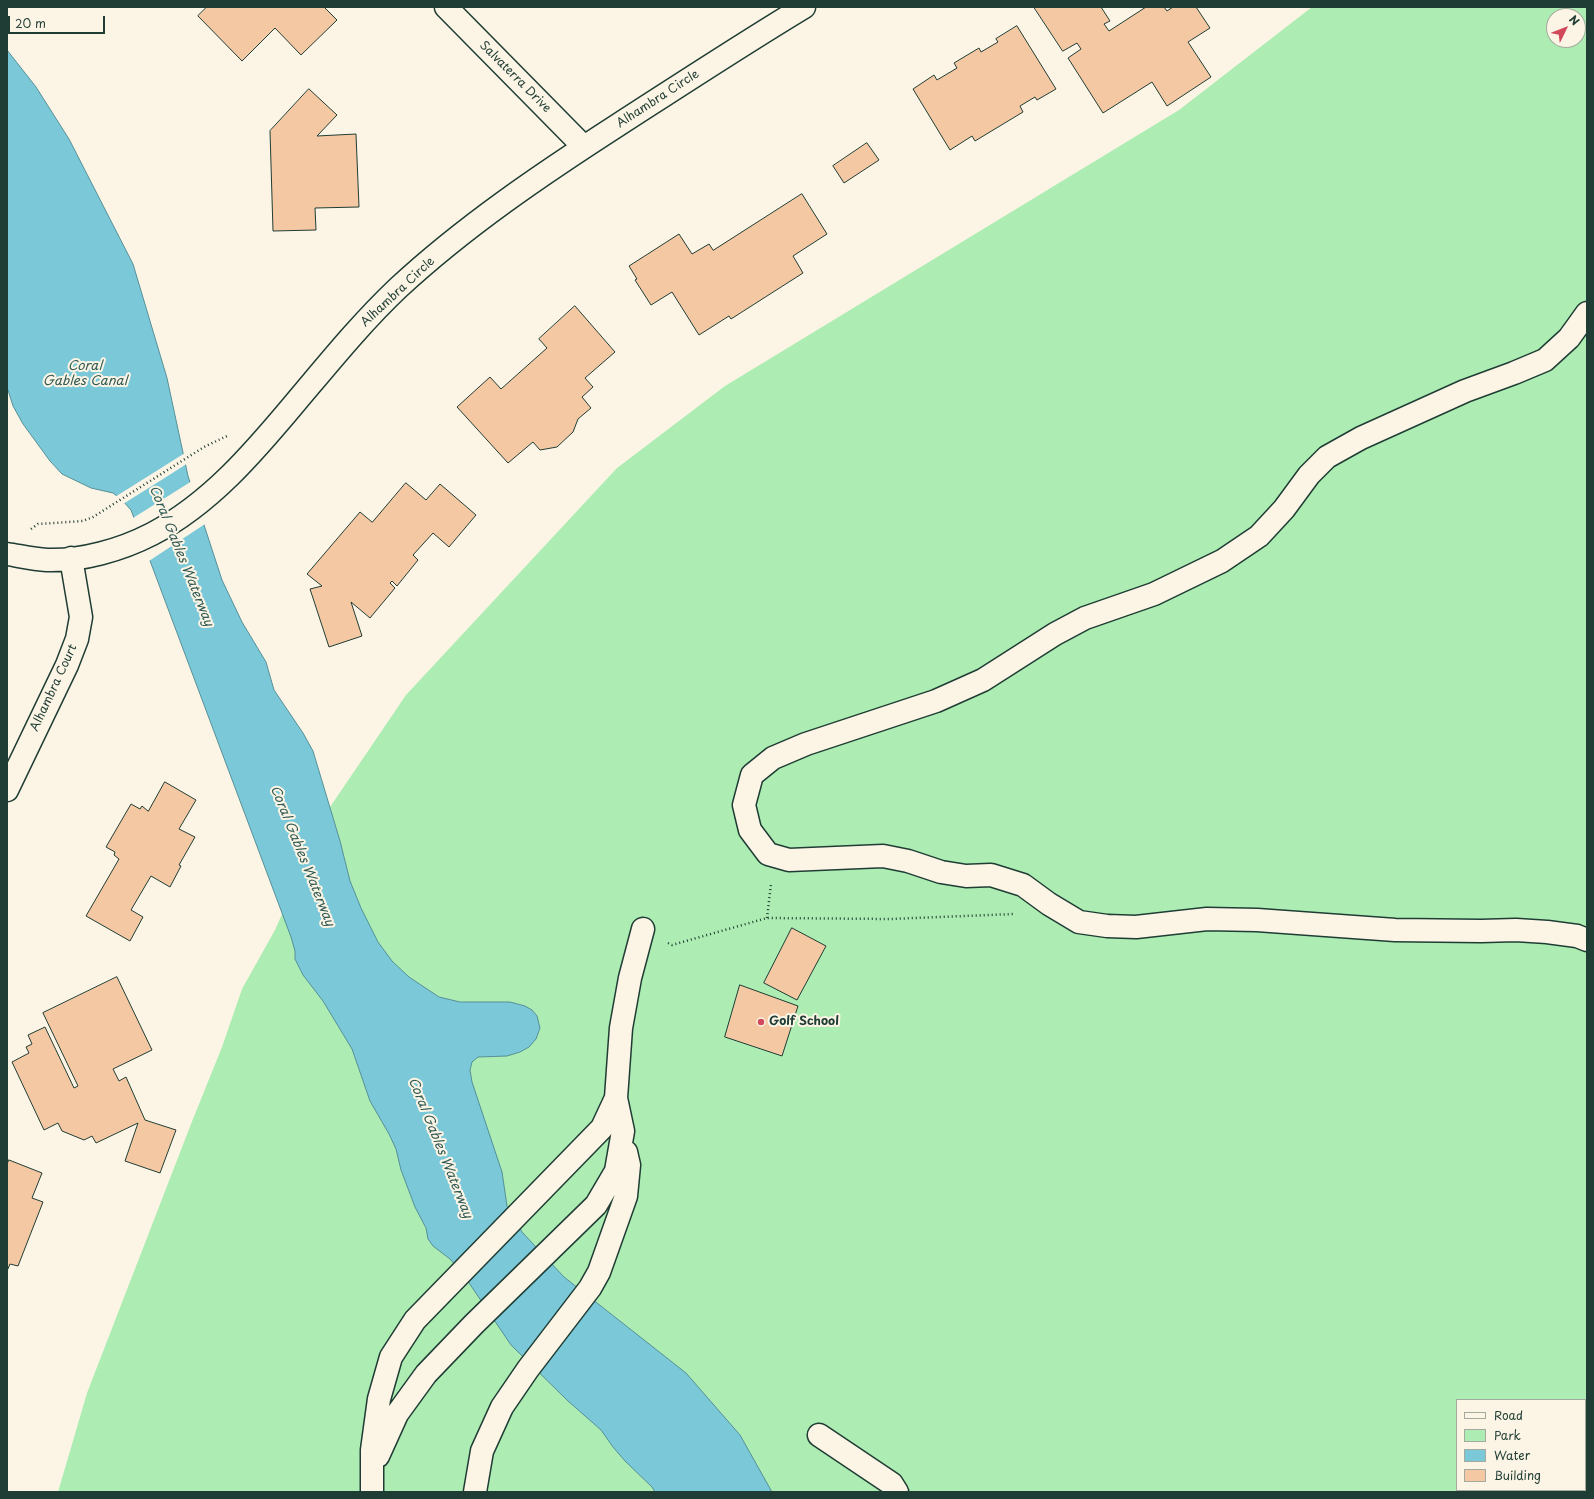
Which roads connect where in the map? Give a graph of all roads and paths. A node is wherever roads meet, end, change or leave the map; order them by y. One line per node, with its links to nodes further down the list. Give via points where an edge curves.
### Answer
1 (446, 7): 3 (street, Salvaterra Drive)
2 (804, 7): 3 (street, Alhambra Circle)
3 (584, 147): 8 (street, Alhambra Circle, via 516,193 399,288 347,342 252,453 206,497 152,534 94,555)
4 (1587, 313): 10 (street, via 1569,338 1545,360 1465,391 1361,438 1327,457 1259,536 1222,561 1154,594 1085,618 983,680 936,701 806,744 773,758 752,775 744,805 750,830 768,854)
5 (228, 436): 6 (path, via 204,447 92,517 83,521)
6 (38, 524)
7 (7, 554): 8 (street, Alhambra Circle, via 47,560)
8 (71, 558): 9 (street, Alhambra Court, via 81,617 77,640)
9 (7, 790)
10 (774, 856): 12 (path); 14 (street, via 790,860 883,856 941,872 966,876 991,875 1023,885 1079,922 1107,926 1143,926 1207,919 1257,920 1395,930 1516,930 1577,936)
11 (1016, 914): 12 (path, via 890,919)
12 (766, 918): 13 (path, via 672,945)
13 (643, 929): 15 (street, via 630,978 621,1028)
14 (1587, 940)
15 (616, 1098): 16 (street); 18 (street, via 602,1128 415,1320 391,1357 379,1399)
16 (623, 1131): 18 (street, via 616,1171 596,1205 426,1374 397,1414); 20 (street, via 629,1165 626,1196 599,1272 590,1288 502,1407 482,1451)
17 (819, 1435): 21 (street, via 892,1484)
18 (372, 1468): 19 (street)
19 (372, 1492)
20 (475, 1492)
21 (897, 1492)

